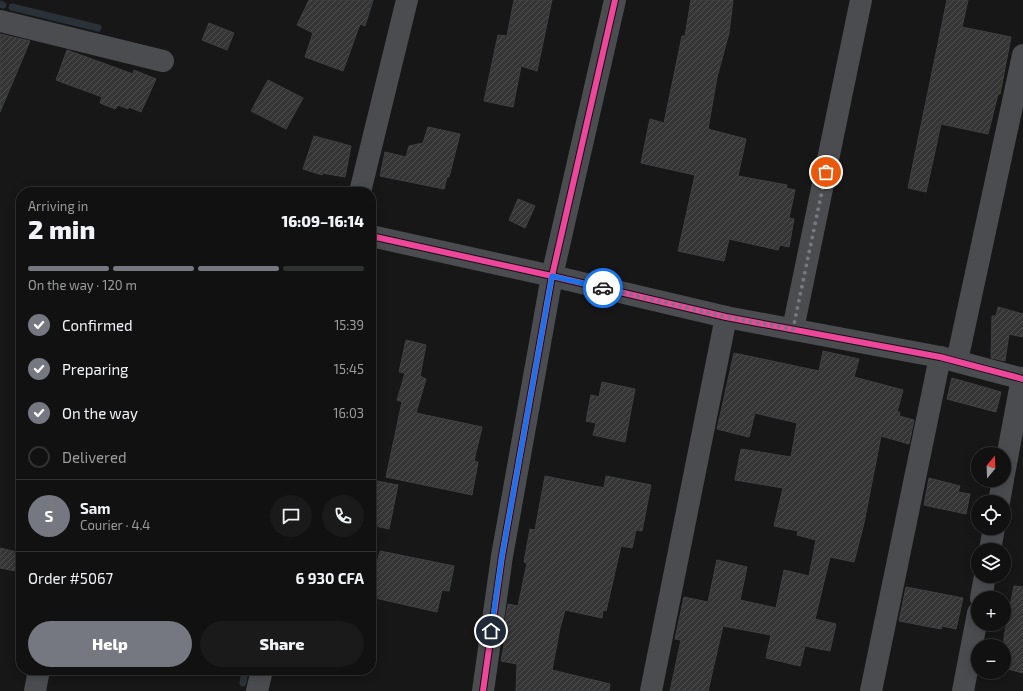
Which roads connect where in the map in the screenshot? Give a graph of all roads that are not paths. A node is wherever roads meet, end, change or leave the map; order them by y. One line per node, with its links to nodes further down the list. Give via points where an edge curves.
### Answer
1 (407, 0): 7 (street)
2 (615, 0): 9 (street)
3 (861, 0): 11 (street)
4 (0, 21): 6 (street)
5 (1023, 55): 12 (street)
6 (163, 60)
7 (361, 187)
8 (376, 237): 9 (street)
9 (552, 276): 10 (street); 20 (street, via 502,556)
10 (726, 317): 11 (street); 21 (street)
11 (793, 329): 12 (street)
12 (948, 359): 13 (street); 22 (street)
13 (1022, 378): 14 (street)
14 (1009, 447)
15 (975, 631): 23 (street)
16 (38, 675): 18 (street)
17 (261, 675): 19 (street)
18 (35, 691)
19 (258, 691)
20 (483, 691)
21 (651, 691)
22 (871, 691)
23 (964, 691)

